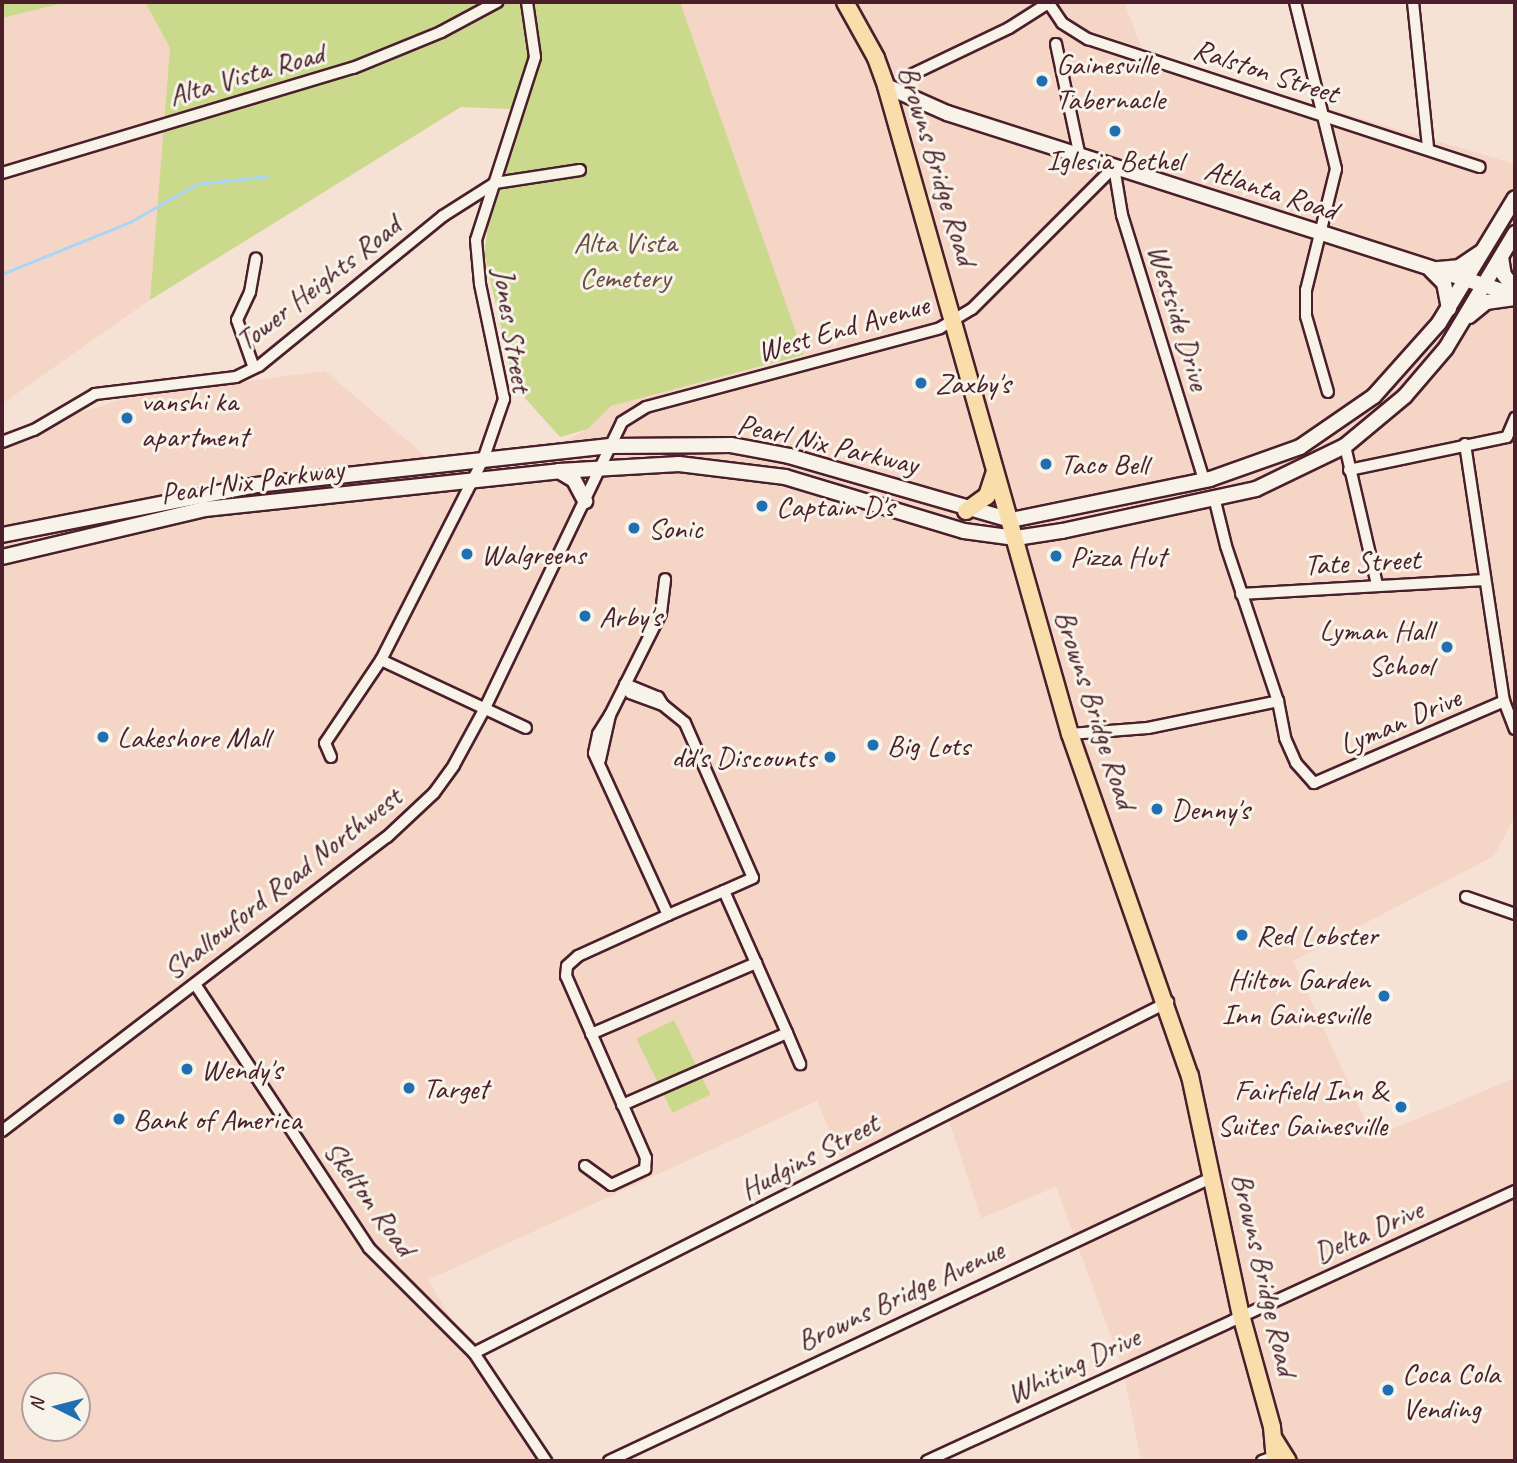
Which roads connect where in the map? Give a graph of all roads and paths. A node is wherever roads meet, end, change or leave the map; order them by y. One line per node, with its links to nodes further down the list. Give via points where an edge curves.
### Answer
1 (496, 2): 16 (street, Alta Vista Road, via 441,32 353,68)
2 (527, 2): 17 (street, Jones Street, via 535,57)
3 (845, 2): 9 (main road, Browns Bridge Road)
4 (1049, 2): 8 (street, via 1009,28); 10 (street, Ralston Street, via 1062,23 1088,39)
5 (1295, 2): 10 (street)
6 (1413, 2): 11 (street)
7 (1056, 44): 12 (street)
8 (913, 74)
9 (886, 86): 12 (main road, Atlanta Road, via 947,113); 30 (main road, Browns Bridge Road)
10 (1326, 117): 11 (street, Ralston Street); 20 (street, via 1336,169)
11 (1428, 146): 14 (street, Ralston Street)
12 (1080, 153): 13 (main road, Atlanta Road)
13 (1114, 167): 20 (main road, Atlanta Road); 30 (street, West End Avenue, via 972,309); 44 (street, Westside Drive, via 1122,215)
14 (1480, 167)
15 (580, 170): 17 (street)
16 (2, 173)
17 (495, 183): 32 (street, Tower Heights Road, via 443,216); 39 (street, Jones Street, via 479,229 476,259 504,399)
18 (1515, 198): 21 (main road, Pearl Nix Parkway)
19 (1515, 233): 22 (main road, Pearl Nix Parkway)
20 (1320, 235): 24 (main road, Atlanta Road); 33 (street, via 1306,290 1306,316)
21 (1488, 245): 24 (main road, via 1459,267); 25 (main road, Pearl Nix Parkway)
22 (1501, 257): 26 (main road, Pearl Nix Parkway); 27 (main road, via 1504,275)
23 (256, 259): 32 (street, via 250,292 237,320)
24 (1430, 269): 25 (main road, Atlanta Road); 29 (main road, via 1444,283)
25 (1467, 281): 26 (main road, Atlanta Road); 29 (main road, Pearl Nix Parkway)
26 (1481, 286): 28 (main road, Atlanta Road); 31 (main road, Pearl Nix Parkway)
27 (1515, 289)
28 (1515, 297): 31 (main road, via 1486,302)
29 (1449, 309): 44 (main road, Pearl Nix Parkway, via 1404,368 1333,428 1275,459)
30 (955, 319): 37 (street, West End Avenue, via 940,328 646,407 622,422); 43 (main road, Browns Bridge Road)
31 (1462, 321): 38 (main road, Pearl Nix Parkway, via 1405,396)
32 (254, 368): 35 (street, Tower Heights Road, via 236,376 95,394 34,430)
33 (1328, 392)
34 (1515, 418): 36 (street, via 1507,437)
35 (2, 442)
36 (1465, 444): 41 (street); 54 (street)
37 (610, 446): 39 (main road, Pearl Nix Parkway); 40 (street, West End Avenue); 48 (main road, Pearl Nix Parkway, via 731,445 789,456)
38 (1345, 446): 41 (street); 46 (main road, Pearl Nix Parkway, via 1283,479)
39 (484, 460): 45 (street, Jones Street); 50 (main road, Pearl Nix Parkway, via 256,485)
40 (601, 468): 42 (main road, Pearl Nix Parkway); 47 (street, Shallowford Road Northwest); 51 (main road, Pearl Nix Parkway, via 729,467 785,477 964,531)
41 (1349, 470): 55 (street)
42 (559, 471): 45 (main road, Pearl Nix Parkway); 47 (main road, via 574,480)
43 (995, 472): 48 (main road, via 987,496); 49 (main road, Browns Bridge Road)
44 (1204, 480): 49 (main road, Pearl Nix Parkway)
45 (472, 481): 52 (main road, Pearl Nix Parkway, via 205,509); 57 (street, Jones Street)
46 (1214, 497): 51 (main road, Pearl Nix Parkway); 56 (street)
47 (585, 501): 61 (street, Shallowford Road Northwest)
48 (966, 511): 49 (main road, Pearl Nix Parkway)
49 (1012, 520): 51 (main road, Browns Bridge Road)
50 (2, 535)
51 (1016, 538): 64 (main road, Browns Bridge Road)
52 (2, 557)
53 (665, 579): 58 (street, via 661,613)
54 (1485, 580): 55 (street, Tate Street); 60 (street)
55 (1377, 585): 56 (street, Tate Street)
56 (1241, 594): 59 (street)
57 (382, 660): 61 (street); 65 (street, Jones Street, via 325,743)
58 (626, 685): 66 (street, via 630,694 645,695 685,723 753,878); 69 (street, via 594,752)
59 (1278, 701): 60 (street, Lyman Drive, via 1296,763 1314,783); 64 (street, via 1148,728)
60 (1504, 701): 63 (street)
61 (484, 710): 62 (street); 71 (street, Shallowford Road Northwest, via 454,765 412,814)
62 (526, 728)
63 (1515, 729)
64 (1070, 734): 72 (main road, Browns Bridge Road)
65 (331, 757)
66 (724, 891): 69 (street); 70 (street)
67 (1466, 897): 68 (street)
68 (1515, 914)
69 (668, 915): 74 (street, via 578,956 567,966 566,976)
70 (756, 963): 73 (street); 74 (street)
71 (195, 984): 77 (street, Shallowford Road Northwest); 82 (street, Skelton Road, via 369,1248)
72 (1168, 1002): 79 (main road, Browns Bridge Road); 82 (street, Hudgins Street)
73 (787, 1033): 75 (street); 76 (street)
74 (591, 1034): 76 (street)
75 (800, 1064)
76 (622, 1105): 78 (street, via 646,1158 645,1169 611,1185)
77 (2, 1131)
78 (585, 1166)
79 (1213, 1177): 81 (main road, Browns Bridge Road); 85 (street, Browns Bridge Avenue)
80 (1515, 1191): 81 (street, Delta Drive)
81 (1241, 1315): 83 (main road, Browns Bridge Road, via 1274,1439); 86 (street, Whiting Drive)
82 (474, 1353): 84 (street, Skelton Road)
83 (1274, 1460)
84 (546, 1461)
85 (609, 1461)
86 (927, 1461)

